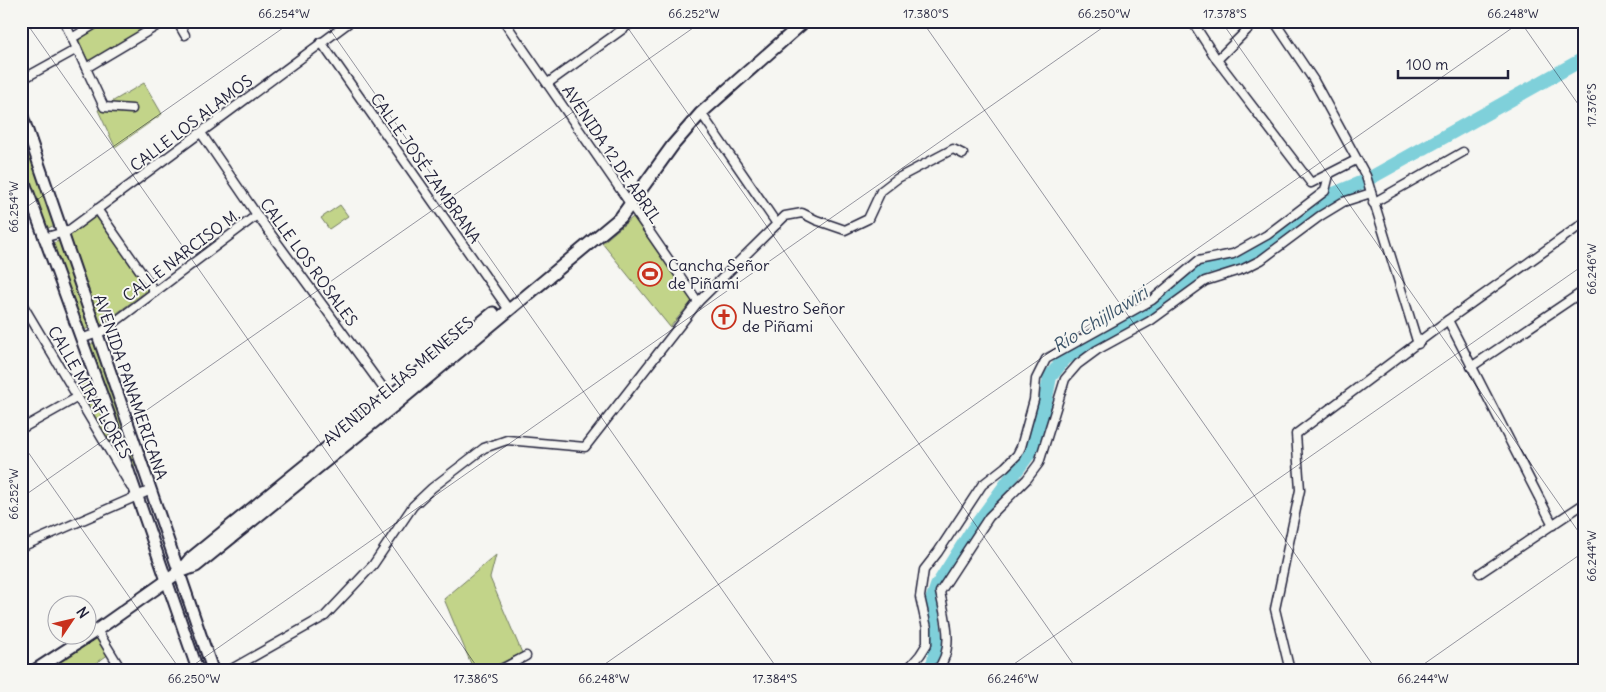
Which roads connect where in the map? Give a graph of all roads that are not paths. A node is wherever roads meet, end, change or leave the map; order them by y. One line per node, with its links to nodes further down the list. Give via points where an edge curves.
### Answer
1 (64, 21): 13 (street)
2 (100, 21): 13 (street)
3 (165, 21): 17 (street)
4 (177, 21): 12 (street)
5 (351, 21): 14 (street, CALLE LOS ALAMOS)
6 (504, 21): 19 (street, AVENIDA 12 DE ABRIL)
7 (634, 21): 19 (street)
8 (804, 21): 22 (main road, AVENIDA ELÍAS MENESES)
9 (1192, 21): 16 (street)
10 (1256, 21): 16 (street)
11 (1274, 21): 26 (street, via 1313,80)
12 (185, 35)
13 (72, 38): 15 (street)
14 (321, 42): 23 (street, CALLE LOS ALAMOS); 42 (street, CALLE JOSÉ ZAMBRANA)
15 (77, 49): 17 (street); 18 (street)
16 (1217, 60): 28 (street, via 1311,183)
17 (86, 68): 20 (street, via 104,107)
18 (21, 80)
19 (548, 83): 31 (street, AVENIDA 12 DE ABRIL)
20 (132, 109)
21 (21, 112): 36 (main road, AVENIDA PANAMERICANA)
22 (701, 113): 31 (main road, AVENIDA ELÍAS MENESES); 35 (street)
23 (201, 134): 32 (street, CALLE LOS ALAMOS); 33 (street, CALLE LOS ROSALES)
24 (1463, 152): 30 (street)
25 (963, 154): 35 (street, via 953,149 898,178 881,191 868,219 845,230 802,213 785,216)
26 (1356, 160): 28 (street); 29 (street)
27 (21, 173): 37 (main road, AVENIDA PANAMERICANA)
28 (1329, 175): 70 (street, via 1324,191 1266,235 1233,254 1198,260 1152,300 1046,359 1036,379 1034,400 1017,455 982,485 924,570 920,597 927,644)
29 (1370, 190): 30 (street); 63 (street, via 1320,216 1261,260 1205,281 1150,321 1097,350 1064,379 1038,463 1027,479 989,517 940,592 948,639)
30 (1373, 203): 46 (street)
31 (629, 204): 41 (street, AVENIDA 12 DE ABRIL); 42 (main road, AVENIDA ELÍAS MENESES, via 618,209)
32 (97, 209): 36 (street, CALLE LOS ALAMOS); 39 (street)
33 (257, 215): 39 (street, CALLE NARCISO M.); 49 (street, CALLE LOS ROSALES)
34 (1585, 222): 43 (street)
35 (777, 224): 41 (street)
36 (61, 233): 37 (street, CALLE LOS ALAMOS); 44 (main road, AVENIDA PANAMERICANA)
37 (43, 238): 45 (main road, AVENIDA PANAMERICANA)
38 (1585, 290): 47 (street)
39 (155, 292): 44 (street, CALLE NARCISO M.)
40 (21, 302): 48 (street, CALLE MIRAFLORES)
41 (698, 302): 68 (street, via 585,447 507,440 484,448 413,506 373,565 326,616)
42 (507, 307): 49 (main road, AVENIDA ELÍAS MENESES)
43 (1448, 320): 46 (street); 47 (street)
44 (96, 334): 45 (street, CALLE NARCISO M.); 51 (main road, AVENIDA PANAMERICANA)
45 (80, 339): 52 (main road, AVENIDA PANAMERICANA)
46 (1418, 344): 72 (street, via 1296,434 1300,490 1275,608)
47 (1471, 367): 54 (street)
48 (78, 397): 50 (street); 52 (street, CALLE MIRAFLORES)
49 (393, 401): 56 (main road, AVENIDA ELÍAS MENESES, via 190,559)
50 (21, 429)
51 (151, 490): 52 (street); 56 (main road, AVENIDA PANAMERICANA)
52 (136, 496): 55 (street); 58 (main road, AVENIDA PANAMERICANA)
53 (1585, 504): 54 (street)
54 (1553, 525): 57 (street)
55 (21, 547)
56 (179, 572): 58 (main road, AVENIDA ELÍAS MENESES); 67 (main road, AVENIDA PANAMERICANA)
57 (1480, 572)
58 (166, 582): 59 (main road, AVENIDA ELÍAS MENESES); 66 (main road, AVENIDA PANAMERICANA)
59 (98, 629)
60 (98, 632): 65 (street)
61 (76, 644): 64 (main road, AVENIDA ELÍAS MENESES)
62 (526, 656): 69 (street)
63 (944, 667): 71 (street)
64 (36, 670)
65 (122, 671)
66 (198, 671)
67 (213, 671)
68 (228, 671)
69 (498, 671)
70 (906, 671)
71 (936, 671)
72 (1290, 671)

